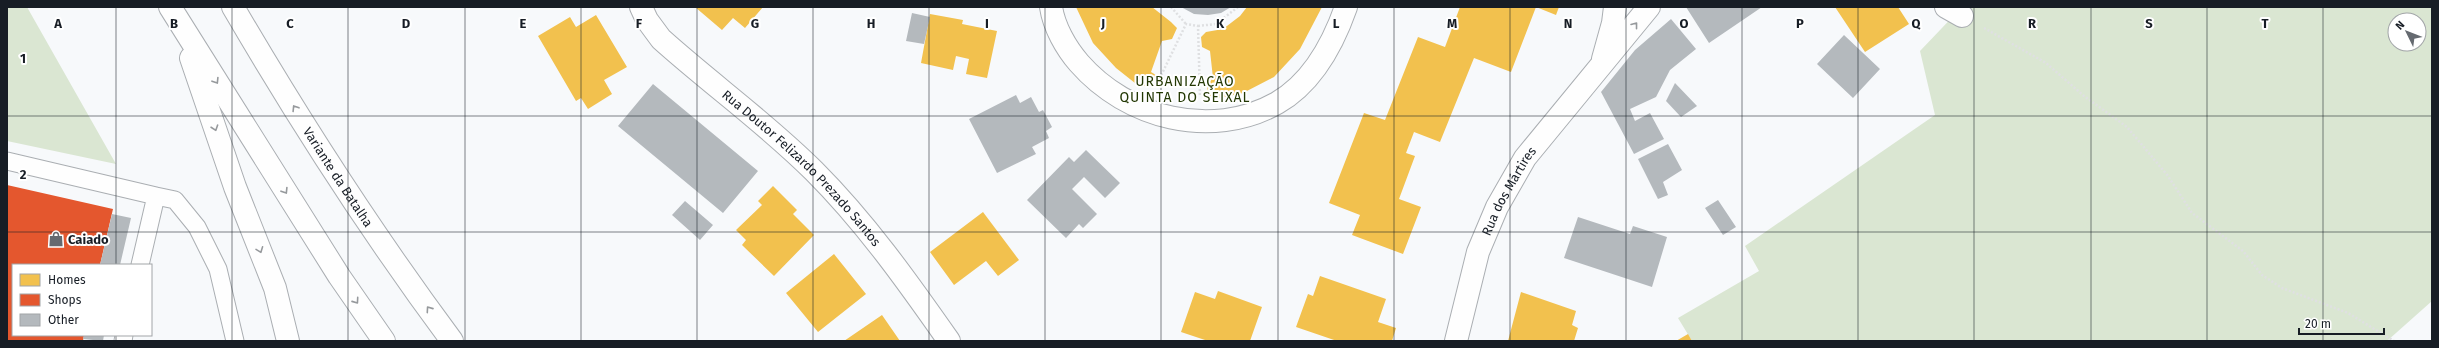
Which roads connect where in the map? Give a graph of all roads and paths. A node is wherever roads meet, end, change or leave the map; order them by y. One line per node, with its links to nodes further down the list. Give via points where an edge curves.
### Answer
1 (233, 7): 22 (main road, Variante da Batalha, one-way to 1, via 306,126)
2 (641, 7): 23 (main road, Rua Doutor Felizardo Prezado Santos, via 660,39 784,142 840,197 894,263)
3 (1051, 7): 6 (main road, via 1057,28 1074,58 1107,90 1144,110 1164,117 1213,121 1256,112 1293,92 1326,54)
4 (1171, 7): 11 (path)
5 (1238, 7): 12 (path, via 1216,24)
6 (1346, 7)
7 (1615, 7): 13 (main road, Rua dos Mártires)
8 (1649, 7): 13 (main road, Rua dos Mártires, one-way to 8)
9 (1954, 11): 25 (path, via 2046,63 2084,96 2127,127 2168,176 2192,213 2243,251 2262,275 2282,288 2348,313)
10 (175, 16): 20 (main road, one-way to 20, via 235,187 275,288); 21 (main road, one-way to 21, via 339,276)
11 (1186, 24): 12 (path); 14 (path)
12 (1198, 26): 15 (path)
13 (1602, 62): 24 (main road, Rua dos Mártires, via 1525,158 1497,207 1471,273)
14 (1154, 90)
15 (1201, 104)
16 (7, 161): 17 (lane)
17 (156, 196): 18 (lane); 19 (lane, via 175,200 197,227 218,269)
18 (140, 264)
19 (235, 341)
20 (288, 341)
21 (384, 341)
22 (452, 341)
23 (949, 341)
24 (1456, 341)
25 (2394, 341)

